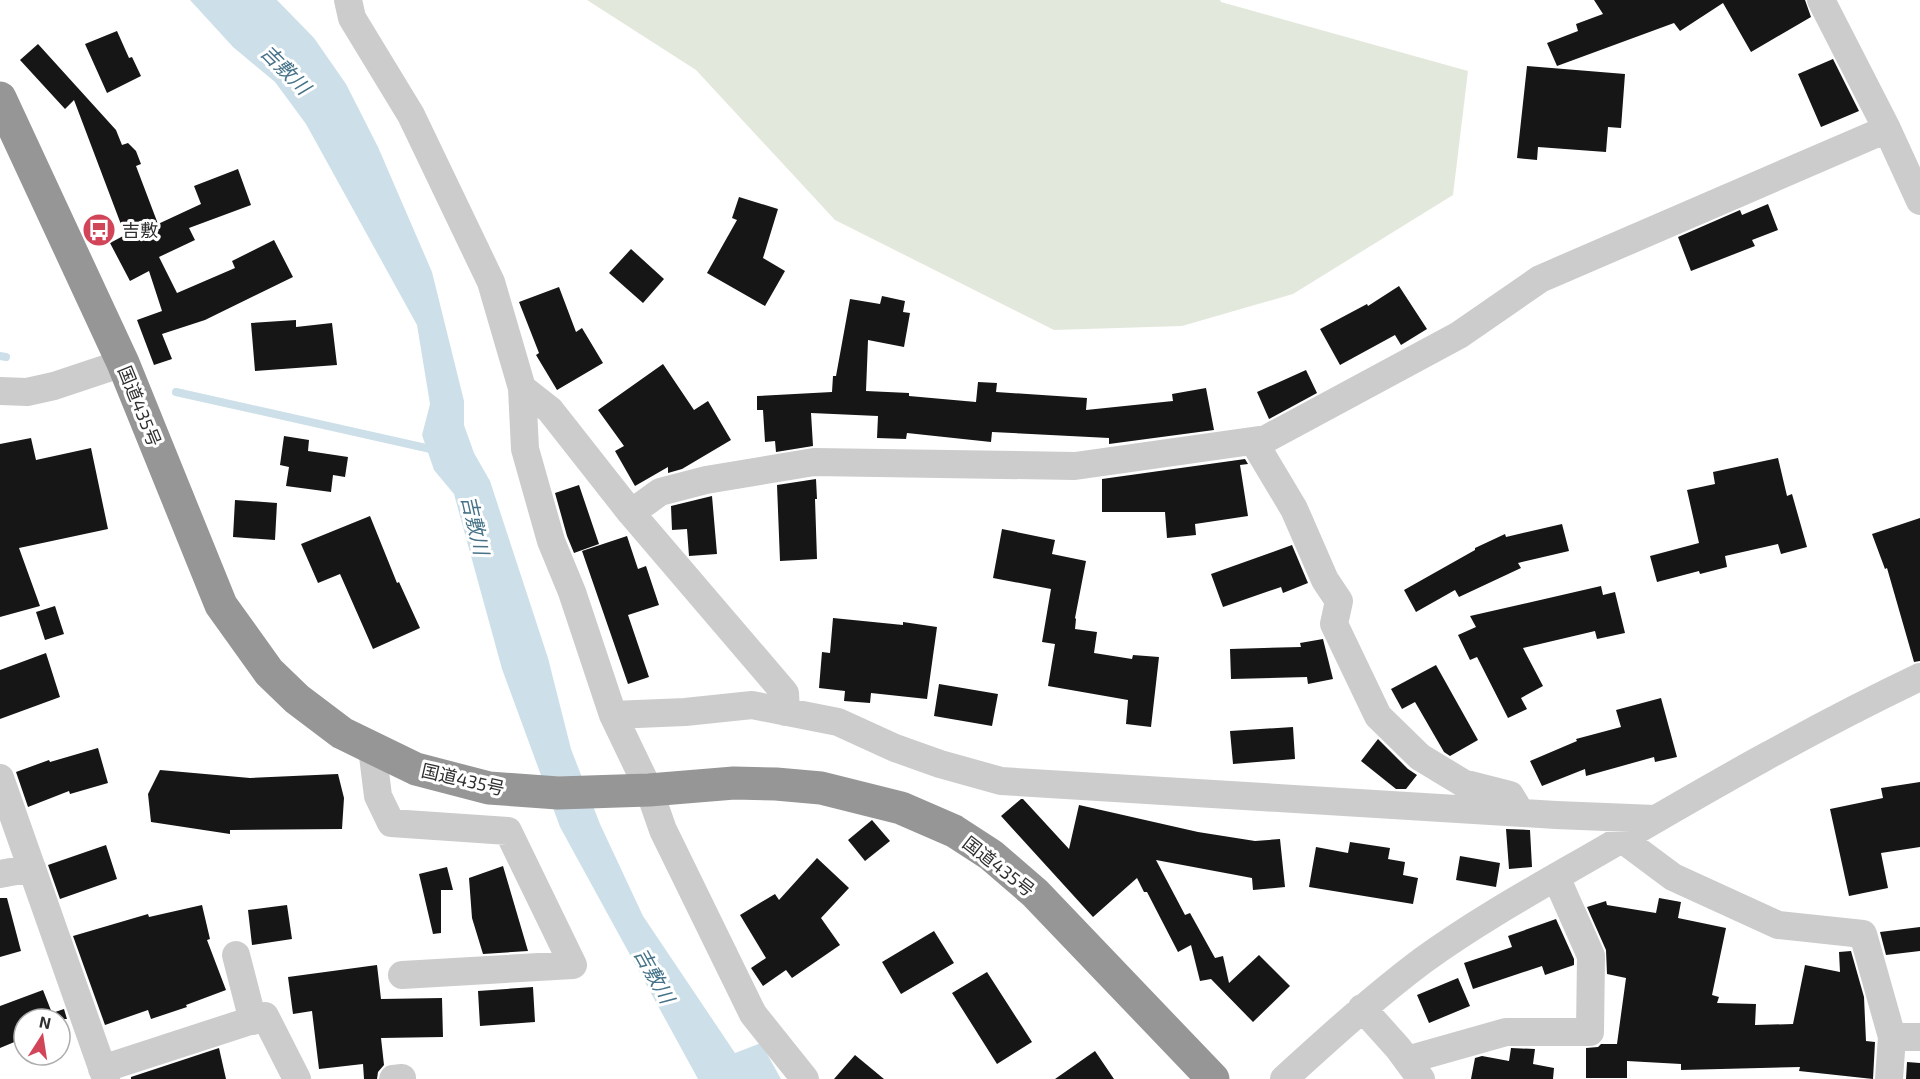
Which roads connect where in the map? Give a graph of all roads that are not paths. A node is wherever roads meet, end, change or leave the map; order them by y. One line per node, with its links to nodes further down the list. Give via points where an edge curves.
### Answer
1 (1821, 0): 4 (street)
2 (345, 2): 7 (street, via 417,126 491,282)
3 (0, 98): 6 (highway, 国道435号)
4 (1887, 129): 5 (street); 9 (street, via 1540,279 1459,335)
5 (1920, 201)
6 (123, 363): 8 (street, via 54,386 27,392); 14 (highway, 国道435号, via 221,605 269,672 297,699 342,733)
7 (522, 388): 10 (street, via 550,410); 13 (street, via 525,449 551,541)
8 (0, 391)
9 (1254, 442): 10 (street, via 1075,466 814,462 660,492); 17 (street, via 1294,509 1325,580 1339,601 1334,624 1378,716 1420,757 1463,783 1510,795)
10 (631, 513): 12 (street, via 785,693)
11 (1920, 677): 18 (street)
12 (786, 712): 13 (street, via 752,705); 17 (street, via 838,722 939,765 1001,781)
13 (613, 715): 16 (street)
14 (372, 748): 16 (highway, 国道435号, via 416,769 489,788 558,794); 24 (street, via 378,796 392,823 508,831 573,965)
15 (0, 778): 20 (street)
16 (639, 791): 30 (highway, 国道435号, via 734,783 821,788 902,808 954,831 991,855 1035,893); 32 (street, via 663,830 753,1014)
17 (1520, 811): 18 (street)
18 (1655, 819): 19 (street)
19 (1622, 839): 22 (street); 27 (street, via 1673,877 1778,925 1863,934)
20 (32, 868): 21 (street); 29 (street)
21 (0, 874)
22 (1556, 877): 25 (street, via 1442,948); 28 (street, via 1592,956 1590,1032 1506,1032)
23 (236, 955): 26 (street)
24 (402, 975)
25 (1362, 1008): 28 (street); 33 (street)
26 (253, 1021): 29 (street); 31 (street, via 265,1016)
27 (1906, 1037): 34 (street)
28 (1414, 1069)
29 (104, 1074)
30 (1210, 1078)
31 (297, 1079)
32 (806, 1079)
33 (1284, 1079)
34 (1889, 1079)

